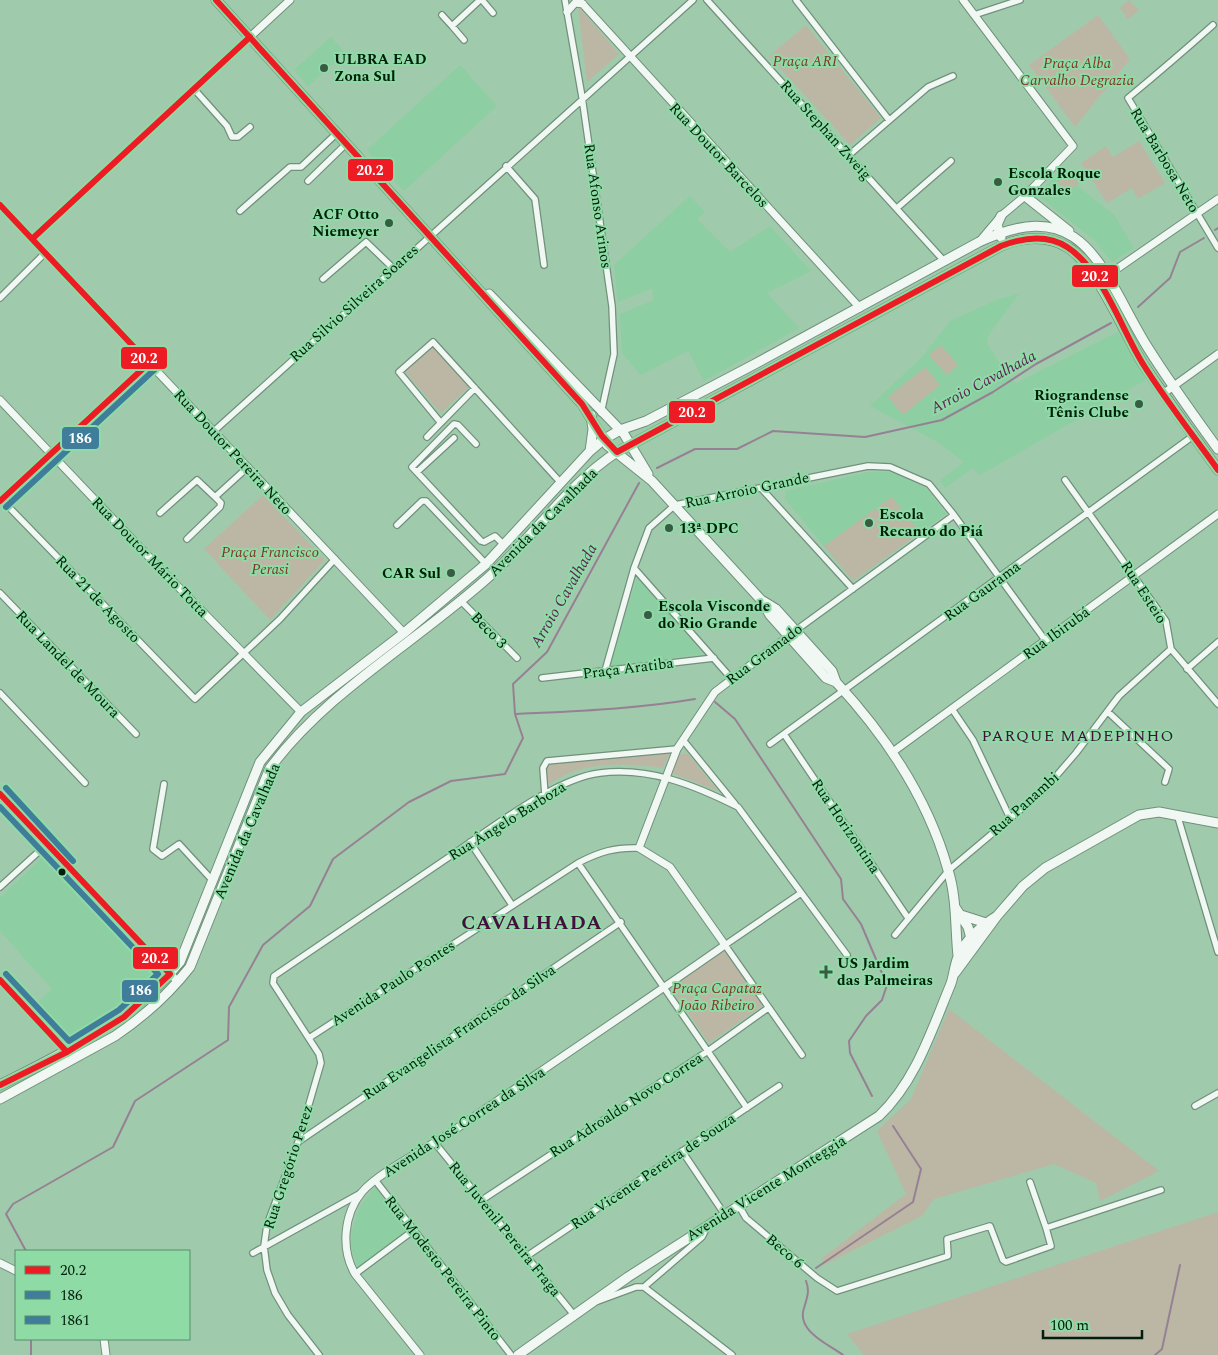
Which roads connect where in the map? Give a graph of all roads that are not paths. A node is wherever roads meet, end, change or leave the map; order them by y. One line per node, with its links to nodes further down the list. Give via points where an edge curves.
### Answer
1 (216, 0): 17 (main road)
2 (290, 0): 17 (street)
3 (481, 0): 12 (street); 16 (street)
4 (565, 0): 11 (street, Rua Afonso Arinos)
5 (692, 0): 19 (street, Rua Silvio Silveira Soares)
6 (707, 0): 27 (street, Rua Stephan Zweig)
7 (796, 0): 23 (street)
8 (963, 0): 14 (street)
9 (1020, 0): 14 (street)
10 (581, 2): 11 (street); 19 (street, Rua Doutor Barcelos)
11 (566, 12): 22 (street, Rua Afonso Arinos)
12 (493, 13)
13 (442, 15): 16 (street)
14 (974, 15): 31 (street, via 1073,146)
15 (1213, 25): 36 (street, Rua Barbosa Neto, via 1128,98)
16 (452, 26): 18 (street)
17 (250, 37): 21 (street); 25 (main road)
18 (464, 40)
19 (629, 57): 22 (street, Rua Silvio Silveira Soares); 53 (street, Rua Doutor Barcelos)
20 (952, 76): 23 (street, via 928,86)
21 (194, 89): 24 (street, via 227,126 232,137 238,137); 40 (street)
22 (582, 97): 29 (street, Rua Silvio Silveira Soares); 61 (street, Rua Afonso Arinos, via 612,306 614,354)
23 (890, 120): 27 (street)
24 (250, 127)
25 (337, 133): 26 (main road); 35 (street, via 301,167 290,167)
26 (347, 143): 30 (street); 39 (main road, via 398,203)
27 (849, 155): 34 (street, Rua Stephan Zweig)
28 (951, 160): 34 (street)
29 (506, 166): 39 (street, Rua Silvio Silveira Soares); 48 (street, via 535,199)
30 (308, 181)
31 (1025, 196): 37 (street); 41 (main road)
32 (1218, 199): 36 (street)
33 (0, 205): 40 (street, Rua Doutor Pereira Neto)
34 (897, 208): 47 (street, Rua Stephan Zweig)
35 (240, 211)
36 (1197, 214): 44 (street, Rua Barbosa Neto); 50 (street)
37 (1000, 216): 38 (main road); 42 (street)
38 (999, 232): 41 (main road, Avenida da Cavalhada, via 1040,225 1050,226); 42 (main road, Avenida da Cavalhada); 43 (main road)
39 (430, 234): 49 (street, Rua Silvio Silveira Soares); 61 (main road); 62 (main road)
40 (32, 239): 45 (street, Rua Doutor Pereira Neto)
41 (1078, 239): 50 (main road, Avenida da Cavalhada)
42 (979, 242): 47 (main road, Avenida da Cavalhada)
43 (1005, 244): 46 (main road, Avenida da Cavalhada, via 1024,239 1046,240); 54 (main road, Avenida da Cavalhada)
44 (1218, 248)
45 (45, 253): 52 (street); 56 (street, Rua Doutor Pereira Neto)
46 (1075, 253): 50 (main road, via 1098,274); 59 (main road, Avenida da Cavalhada, via 1089,269)
47 (944, 262): 53 (main road, Avenida da Cavalhada)
48 (544, 265)
49 (393, 268): 51 (street, via 366,242); 65 (street, Rua Silvio Silveira Soares)
50 (1108, 275): 57 (main road, Avenida da Cavalhada, via 1148,348)
51 (323, 279)
52 (0, 298)
53 (860, 308): 54 (main road, via 859,315); 64 (main road, Avenida da Cavalhada, via 646,421)
54 (840, 332): 71 (main road, Avenida da Cavalhada)
55 (1218, 354): 57 (street)
56 (149, 363): 65 (street, Rua Doutor Pereira Neto); 75 (street)
57 (1174, 386): 59 (street); 72 (main road, Avenida da Cavalhada)
58 (475, 388): 63 (street); 63 (street, via 432,342 399,372); 81 (street)
59 (1164, 393): 67 (main road, Avenida da Cavalhada)
60 (0, 400): 75 (street, Rua Doutor Mário Totta)
61 (601, 412): 64 (main road)
62 (591, 415): 69 (main road); 73 (main road)
63 (441, 423): 66 (street)
64 (620, 430): 69 (main road, Avenida da Cavalhada); 71 (main road)
65 (214, 431): 76 (street, Rua Doutor Pereira Neto)
66 (427, 436)
67 (1193, 436): 77 (main road, Avenida da Cavalhada); 86 (street, Rua Gaurama)
68 (454, 438): 78 (street)
69 (603, 440): 73 (main road, Avenida da Cavalhada); 74 (main road)
70 (476, 444): 78 (street, via 454,424 414,463 412,467)
71 (631, 445): 74 (main road, Avenida da Cavalhada); 79 (main road)
72 (1218, 449)
73 (590, 451): 81 (main road, Avenida da Cavalhada)
74 (617, 452): 79 (main road); 100 (main road, Avenida da Cavalhada, via 584,478)
75 (50, 453): 84 (street); 106 (street, Rua Doutor Mário Totta)
76 (248, 467): 83 (street); 93 (street, Rua Doutor Pereira Neto)
77 (1218, 470)
78 (416, 472): 92 (street, via 481,541 495,536)
79 (652, 480): 85 (main road)
80 (1065, 480): 86 (street, Rua Esteio)
81 (561, 483): 92 (main road, Avenida da Cavalhada)
82 (760, 488): 85 (street, Rua Arroio Grande); 89 (street, Rua Arroio Grande, via 868,466 890,467 929,484); 98 (street)
83 (216, 496): 87 (street, via 197,480); 91 (street, via 221,505)
84 (1, 500): 106 (street, Rua 21 de Agosto, via 195,699)
85 (675, 505): 95 (street, Rua Arroio Grande, via 649,528); 102 (main road, via 762,601 770,614)
86 (1090, 512): 96 (street, Rua Esteio); 97 (street, Rua Gaurama)
87 (160, 513)
88 (1218, 514): 96 (street, Rua Ibirubá)
89 (954, 515): 97 (street, Rua Arroio Grande); 98 (street, Rua Gramado)
90 (397, 525): 94 (street, via 426,500)
91 (187, 539)
92 (504, 545): 94 (main road, Avenida da Cavalhada)
93 (335, 559): 101 (street, Rua Doutor Pereira Neto); 106 (street)
94 (486, 564): 101 (main road, Avenida da Cavalhada)
95 (634, 568): 108 (street); 110 (street, Rua Arroio Grande)
96 (1135, 576): 103 (street, Rua Ibirubá); 105 (street, Rua Esteio, via 1166,621)
97 (1000, 577): 103 (street, Rua Arroio Grande); 113 (street, Rua Gaurama)
98 (853, 589): 102 (street, Rua Gramado)
99 (0, 593): 119 (street, Rua Landel de Moura)
100 (462, 601): 107 (street, Beco 3); 125 (main road, Avenida da Cavalhada, via 318,714)
101 (404, 633): 117 (main road, Avenida da Cavalhada)
102 (792, 634): 112 (street, Rua Gramado); 113 (main road, via 826,678)
103 (1045, 640): 116 (street, Rua Ibirubá)
104 (1218, 642): 109 (street)
105 (1171, 649): 109 (street, Rua Esteio); 118 (street, Rua Panambi, via 1119,696)
106 (244, 654): 117 (street, Rua Doutor Mário Totta)
107 (517, 658)
108 (714, 658): 110 (street, Praça Aratiba); 112 (street)
109 (1187, 669): 115 (street, Rua Esteio)
110 (605, 671): 111 (street, Praça Aratiba)
111 (542, 678)
112 (731, 678): 121 (street, Rua Gramado, via 715,692)
113 (844, 690): 120 (street, Rua Gaurama); 124 (main road)
114 (0, 693): 128 (street)
115 (1218, 704)
116 (952, 709): 124 (street, Rua Ibirubá); 134 (street, via 973,740)
117 (301, 712): 125 (main road, via 299,728); 141 (main road, Avenida da Cavalhada, via 260,762)
118 (1108, 712): 127 (street, via 1169,769); 134 (street, Rua Panambi, via 1045,789)
119 (136, 734)
120 (784, 734): 122 (street, Rua Gaurama); 147 (street, Rua Horizontina)
121 (683, 740): 123 (street, Rua Gramado); 132 (street)
122 (770, 744)
123 (677, 749): 126 (street, Rua Gramado); 131 (street, via 547,761 543,768)
124 (894, 751): 140 (main road, via 925,810)
125 (283, 752): 160 (main road, Avenida da Cavalhada, via 270,768 190,967)
126 (665, 777): 131 (street, Rua Ângelo Barboza, via 624,771 599,773 581,777); 132 (street, Rua Ângelo Barboza); 138 (street, Rua Gramado)
127 (1165, 782)
128 (85, 783)
129 (164, 784): 141 (street, via 153,849 162,856 179,844)
130 (0, 794): 137 (street)
131 (545, 795): 136 (street, Rua Ângelo Barboza)
132 (738, 807): 143 (street, Rua Ângelo Barboza)
133 (1177, 814): 135 (main road, Avenida Vicente Monteggia); 149 (main road, Avenida Vicente Monteggia, via 1139,815 1045,868 1023,886); 154 (street)
134 (1010, 818): 140 (street, Rua Panambi)
135 (1218, 823)
136 (470, 842): 144 (street); 158 (street, Rua Ângelo Barboza)
137 (46, 845): 142 (street); 157 (street)
138 (639, 848): 139 (street, Avenida Paulo Pontes, via 598,852); 153 (street, via 670,867)
139 (578, 863): 144 (street, Avenida Paulo Pontes); 148 (street)
140 (948, 870): 145 (main road); 147 (street, Rua Panambi)
141 (213, 881): 157 (main road, Avenida da Cavalhada, via 180,962)
142 (0, 888)
143 (801, 893): 153 (street); 155 (street, Rua Ângelo Barboza)
144 (512, 905): 163 (street, Avenida Paulo Pontes)
145 (955, 907): 146 (main road); 150 (main road)
146 (961, 915): 149 (main road); 152 (main road)
147 (908, 918): 151 (street, Rua Panambi)
148 (620, 922): 161 (street); 174 (street, Rua Evangelista Francisco da Silva)
149 (989, 924): 152 (main road); 156 (main road, Avenida Vicente Monteggia)
150 (955, 927): 152 (main road, via 963,938); 156 (main road)
151 (895, 935)
152 (972, 938): 156 (main road)
153 (725, 945): 161 (street, Avenida José Correa da Silva); 162 (street)
154 (1218, 952)
155 (847, 955)
156 (961, 959): 182 (main road, Avenida Vicente Monteggia, via 911,1076 896,1100 878,1116)
157 (170, 974): 160 (street); 165 (main road, Avenida da Cavalhada, via 124,1017)
158 (272, 979): 163 (street, Rua Gregório Perez)
159 (0, 980): 165 (street)
160 (178, 982): 167 (main road, Avenida da Cavalhada, via 132,1025)
161 (664, 987): 164 (street); 175 (street, Avenida José Correa da Silva)
162 (768, 1008): 164 (street, Rua Adroaldo Novo Correa); 166 (street)
163 (309, 1038): 174 (street, Rua Gregório Perez, via 321,1063)
164 (708, 1051): 173 (street); 181 (street, Rua Adroaldo Novo Correa)
165 (67, 1052): 167 (main road, via 65,1058); 168 (main road, Avenida da Cavalhada)
166 (802, 1055)
167 (34, 1082): 171 (main road, Avenida da Cavalhada)
168 (0, 1085)
169 (779, 1086): 173 (street, Rua Vicente Pereira de Souza)
170 (1218, 1093): 172 (street)
171 (0, 1099)
172 (1195, 1106)
173 (747, 1108): 176 (street, Rua Vicente Pereira de Souza)
174 (298, 1142): 187 (street, Rua Gregório Perez, via 268,1225)
175 (435, 1143): 177 (street, Avenida José Correa da Silva); 181 (street, Rua Juvenil Pereira Fraga)
176 (682, 1151): 183 (street); 189 (street, Rua Vicente Pereira de Souza)
177 (375, 1180): 180 (street, Avenida José Correa da Silva); 186 (street, Rua Modesto Pereira Pinto)
178 (1030, 1182): 185 (street)
179 (1161, 1190): 185 (street)
180 (362, 1193): 187 (street); 192 (street, Avenida José Correa da Silva, via 351,1210 347,1229 348,1262)
181 (482, 1200): 189 (street, Rua Juvenil Pereira Fraga)
182 (739, 1206): 183 (main road, Avenida Vicente Monteggia); 185 (street, Beco 6, via 746,1218 837,1291 948,1256 947,1239 990,1226 1006,1262 1050,1247)
183 (725, 1215): 184 (main road, Avenida Vicente Monteggia)
184 (708, 1225): 193 (street, via 702,1237); 194 (main road, Avenida Vicente Monteggia)
185 (1046, 1228)
186 (414, 1230): 192 (street); 200 (street, Rua Modesto Pereira Pinto)
187 (264, 1246): 188 (street); 198 (street, Rua Gregório Perez, via 267,1270 275,1293)
188 (253, 1253)
189 (526, 1256): 195 (street, Rua Juvenil Pereira Fraga)
190 (0, 1263): 191 (street)
191 (15, 1270)
192 (355, 1274): 199 (street, Avenida José Correa da Silva)
193 (644, 1287): 194 (street); 202 (street)
194 (593, 1302): 195 (main road, Avenida Vicente Monteggia)
195 (574, 1315): 201 (main road, Avenida Vicente Monteggia)
196 (104, 1340): 197 (street)
197 (106, 1355)
198 (319, 1355)
199 (420, 1355)
200 (511, 1355)
201 (518, 1355)
202 (732, 1355)

